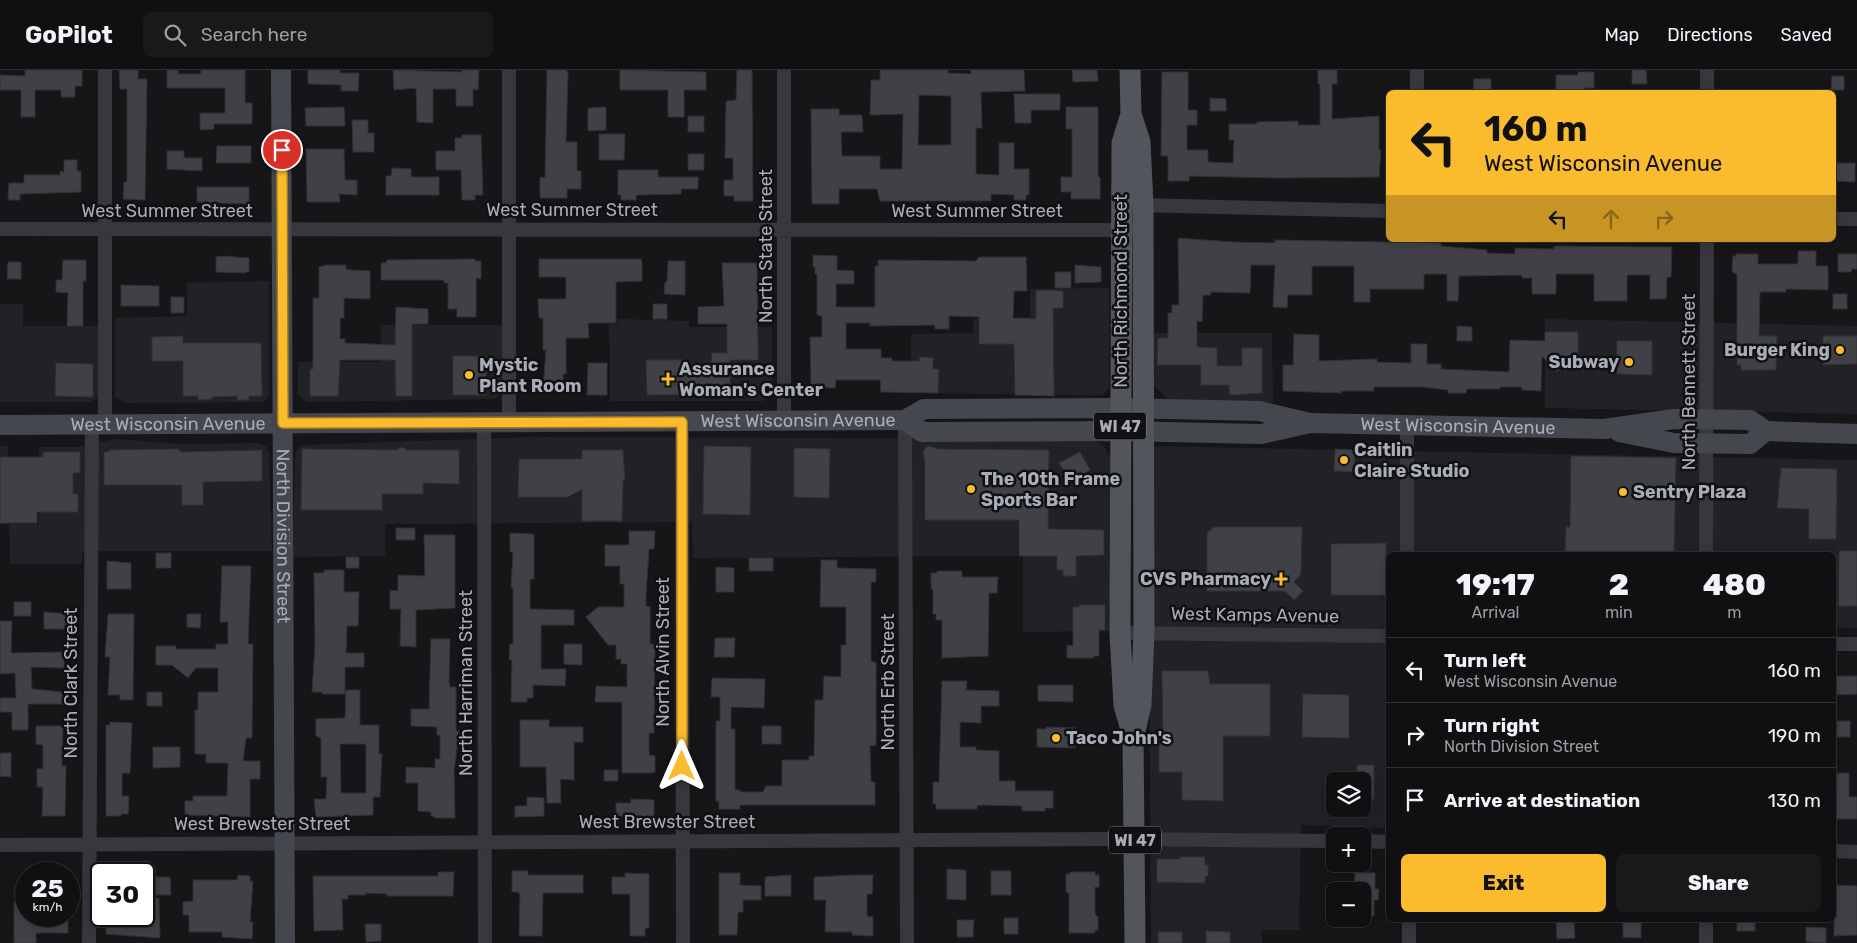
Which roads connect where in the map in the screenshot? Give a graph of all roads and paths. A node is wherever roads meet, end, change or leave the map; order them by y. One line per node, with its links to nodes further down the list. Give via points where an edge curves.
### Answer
1 (105, 70): 18 (street, North Clark Street)
2 (281, 70): 19 (main road, North Division Street)
3 (509, 70): 17 (street)
4 (784, 70): 20 (street, North State Street)
5 (1130, 70): 10 (main road, North Richmond Street / WI 47)
6 (1417, 70): 8 (street)
7 (1707, 70): 9 (street)
8 (1417, 90)
9 (1707, 90)
10 (1131, 114): 11 (main road, North Richmond Street / WI 47, via 1122,143); 12 (main road, North Richmond Street / WI 47, via 1140,142)
11 (1121, 205): 12 (street); 21 (main road, North Richmond Street / WI 47)
12 (1143, 206): 13 (street); 22 (main road, North Richmond Street / WI 47)
13 (1386, 211)
14 (1836, 218): 15 (street)
15 (1857, 219)
16 (0, 229): 18 (street, West Summer Street)
17 (509, 229): 19 (street, West Summer Street); 20 (street, West Summer Street); 29 (street)
18 (105, 230): 19 (street, West Summer Street); 34 (street, North Clark Street)
19 (282, 230): 32 (main road, North Division Street)
20 (784, 230): 21 (street, West Summer Street); 31 (street, North State Street)
21 (1120, 230): 22 (street, West Summer Street); 24 (main road, North Richmond Street / WI 47)
22 (1143, 230): 25 (main road, North Richmond Street / WI 47)
23 (1707, 242): 26 (street, North Bennett Street)
24 (1120, 408): 25 (main road, West Wisconsin Avenue); 27 (main road, West Wisconsin Avenue, via 924,409); 38 (main road, North Richmond Street / WI 47)
25 (1143, 409): 35 (main road, West Wisconsin Avenue, via 1259,411); 39 (main road, North Richmond Street / WI 47)
26 (1708, 419): 37 (main road, West Wisconsin Avenue, via 1674,419); 40 (main road, West Wisconsin Avenue, via 1750,420); 42 (street, North Bennett Street)
27 (905, 420): 31 (main road, West Wisconsin Avenue); 38 (main road, West Wisconsin Avenue, via 922,432); 53 (street, North Erb Street)
28 (484, 422): 29 (main road, West Wisconsin Avenue); 32 (main road, West Wisconsin Avenue); 56 (street, North Harriman Street)
29 (510, 422): 30 (main road, West Wisconsin Avenue)
30 (682, 422): 31 (main road, West Wisconsin Avenue); 52 (street, North Alvin Street)
31 (784, 422)
32 (283, 423): 34 (main road, West Wisconsin Avenue); 58 (main road, North Division Street)
33 (0, 424): 34 (main road, West Wisconsin Avenue)
34 (98, 424): 59 (street, North Clark Street)
35 (1310, 424): 36 (main road, West Wisconsin Avenue); 39 (main road, West Wisconsin Avenue, via 1261,434)
36 (1407, 425): 37 (main road, West Wisconsin Avenue); 43 (street)
37 (1604, 429): 42 (main road, West Wisconsin Avenue, via 1674,443)
38 (1120, 431): 39 (main road, West Wisconsin Avenue); 45 (main road, North Richmond Street / WI 47)
39 (1143, 431): 46 (main road, North Richmond Street / WI 47)
40 (1766, 431): 41 (main road, West Wisconsin Avenue); 42 (main road, West Wisconsin Avenue, via 1750,444)
41 (1857, 434)
42 (1707, 444): 44 (street, North Bennett Street)
43 (1407, 552)
44 (1706, 552)
45 (1120, 633): 46 (street, West Kamps Avenue); 50 (main road, North Richmond Street / WI 47, via 1124,705)
46 (1144, 633): 47 (street, West Kamps Avenue); 50 (main road, North Richmond Street / WI 47, via 1142,705)
47 (1386, 636)
48 (1836, 644): 49 (street)
49 (1857, 644)
50 (1133, 737): 51 (main road, North Richmond Street / WI 47)
51 (1135, 839): 53 (street, West Brewster Street); 54 (street, West Brewster Street); 70 (main road, North Richmond Street / WI 47)
52 (681, 840): 53 (street, West Brewster Street); 56 (street, West Brewster Street); 68 (street, North Alvin Street)
53 (907, 841): 69 (street, North Erb Street)
54 (1326, 841)
55 (1371, 841): 57 (street)
56 (485, 842): 58 (street, West Brewster Street); 67 (street, North Harriman Street)
57 (1386, 842)
58 (285, 843): 59 (street, West Brewster Street); 66 (main road, North Division Street)
59 (89, 844): 60 (street, West Brewster Street); 65 (street, North Clark Street)
60 (0, 845)
61 (1836, 851): 62 (street)
62 (1857, 852)
63 (1409, 922): 71 (street)
64 (1706, 922): 72 (street)
65 (89, 943)
66 (285, 943)
67 (485, 943)
68 (683, 943)
69 (907, 943)
70 (1135, 943)
71 (1409, 943)
72 (1706, 943)

